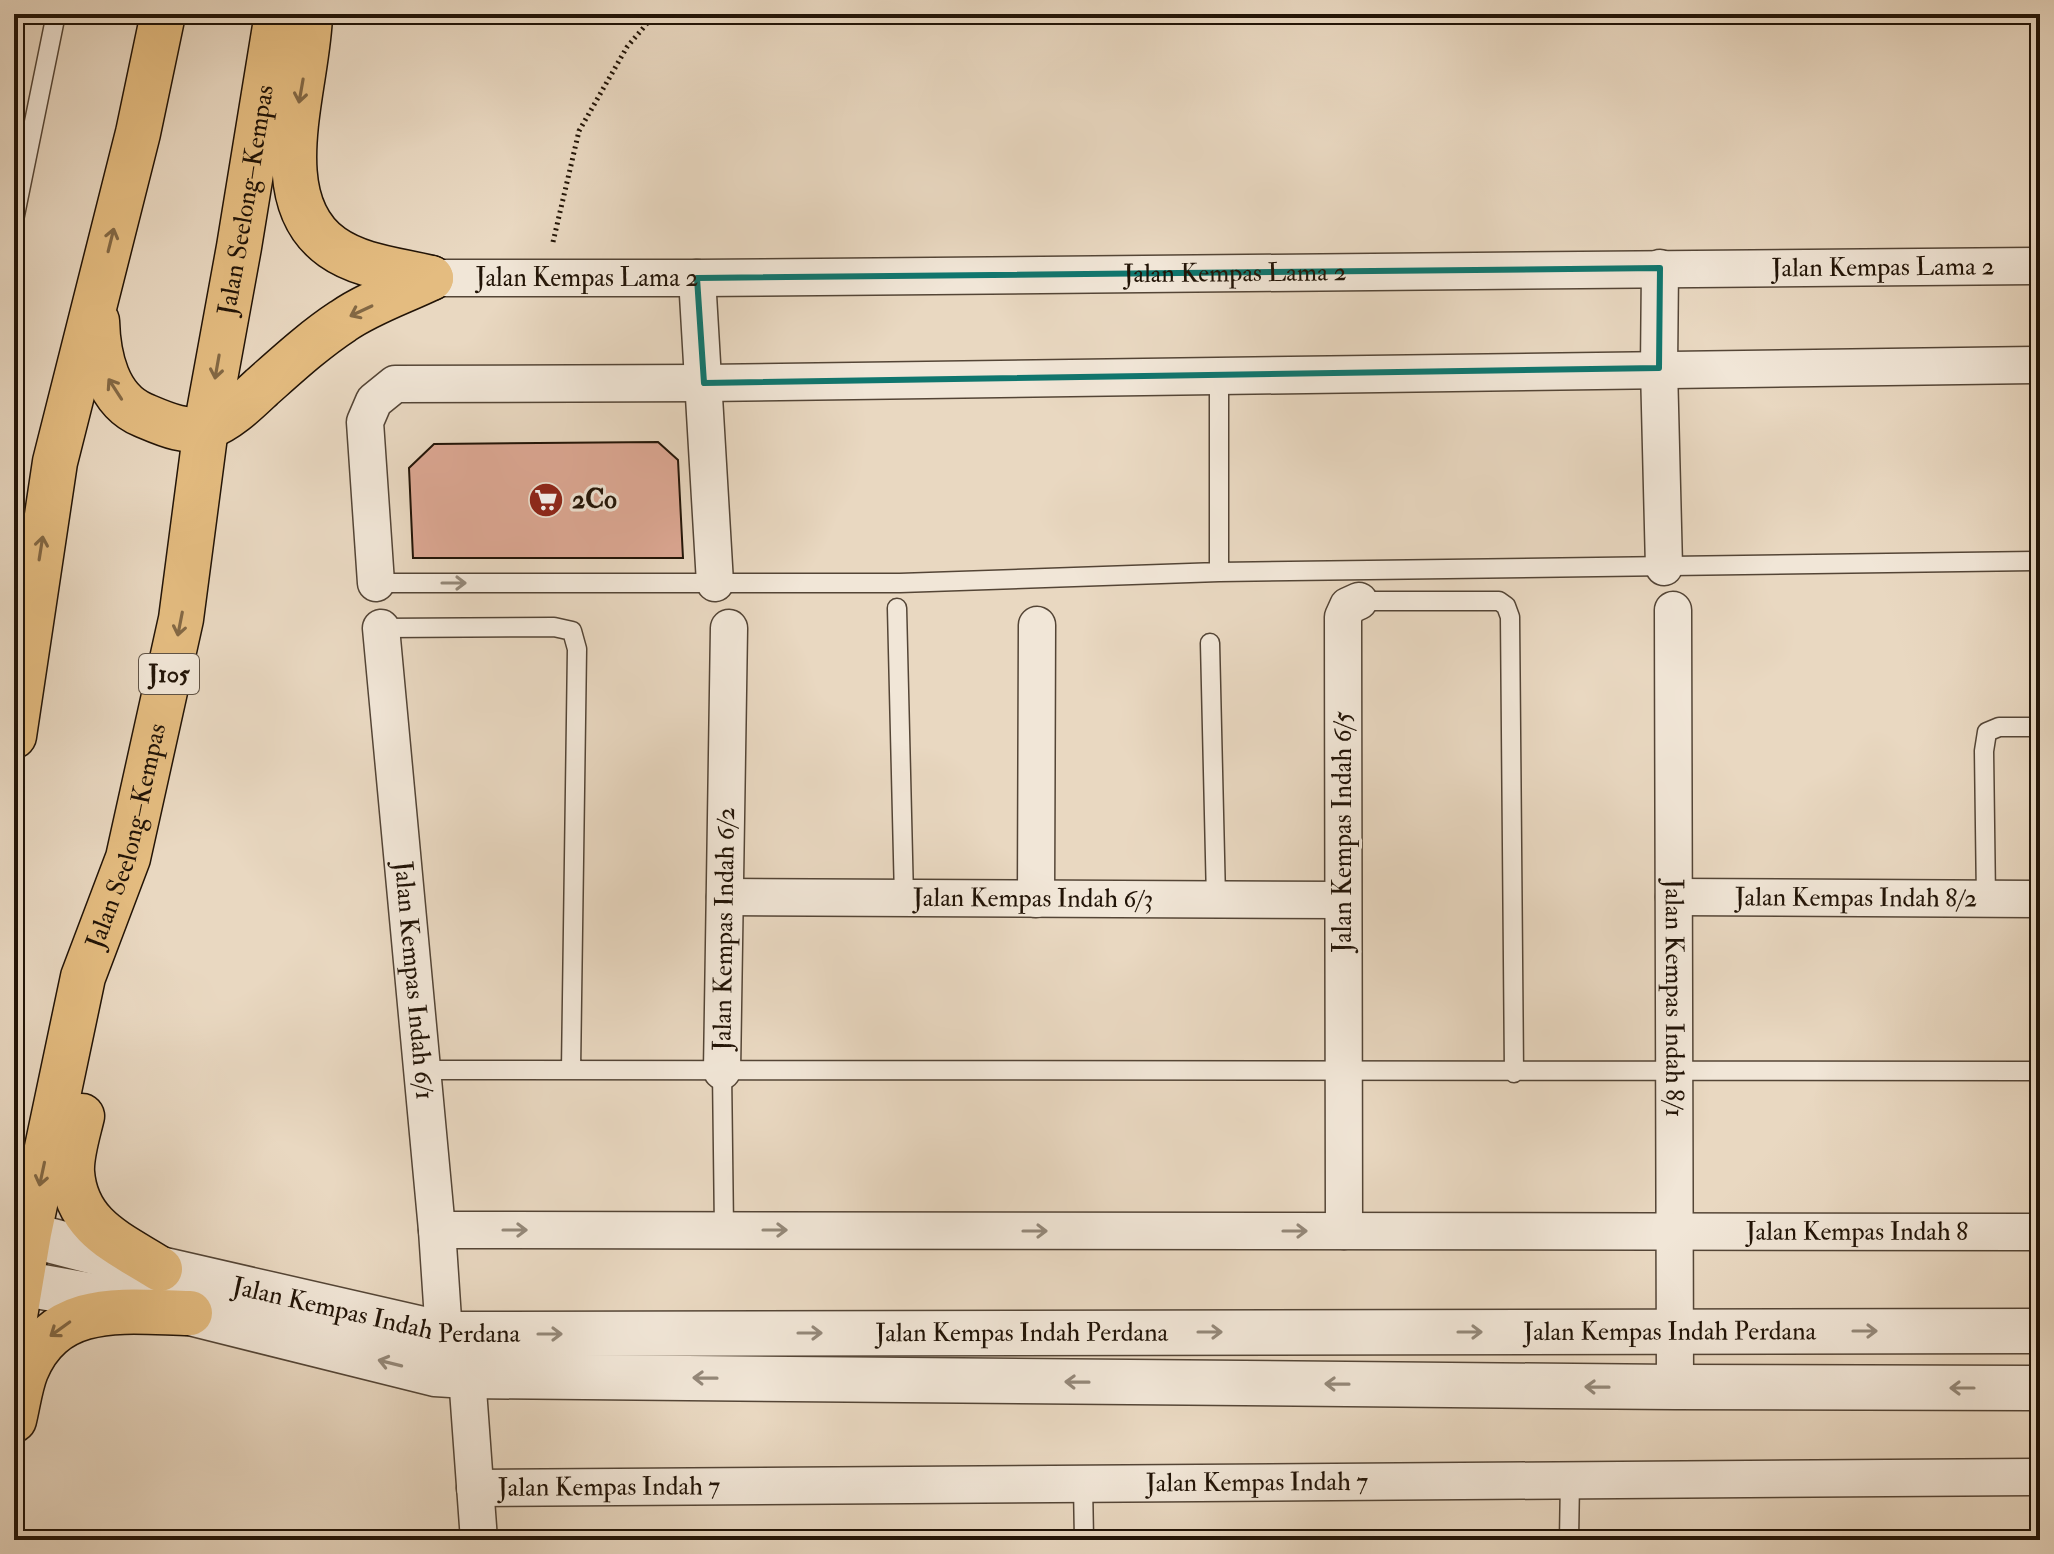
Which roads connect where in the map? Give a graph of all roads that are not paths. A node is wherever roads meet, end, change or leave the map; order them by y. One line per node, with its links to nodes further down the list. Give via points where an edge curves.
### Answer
1 (56, 14): 5 (lane)
2 (163, 14): 10 (main road, one-way to 2)
3 (277, 14): 15 (main road, Jalan Seelong–Kempas / J105, one-way to 15)
4 (310, 14): 8 (main road, one-way to 8, via 293,159 298,197 309,223 331,247 362,262)
5 (14, 220)
6 (2040, 266): 7 (street, Jalan Kempas Lama 2)
7 (1660, 268): 9 (street, Jalan Kempas Lama 2); 12 (street)
8 (431, 278): 9 (street, Jalan Kempas Lama 2); 15 (main road, one-way to 15, via 346,319 243,405)
9 (697, 278): 14 (street)
10 (97, 300): 15 (main road, one-way to 10, via 163,424 129,409 108,380 98,347); 29 (main road, one-way to 10, via 55,462)
11 (2040, 365): 12 (street)
12 (1659, 368): 13 (street); 17 (street)
13 (1219, 374): 14 (street); 18 (lane)
14 (704, 383): 19 (street, via 395,384 374,401 365,422); 20 (street)
15 (206, 428): 30 (main road, Jalan Seelong–Kempas / J105, one-way to 30, via 181,619)
16 (2040, 561): 17 (lane)
17 (1664, 567): 18 (lane)
18 (1219, 572): 20 (lane, via 900,583)
19 (376, 583): 20 (lane, one-way to 20)
20 (715, 583)
21 (1359, 601): 38 (street, Jalan Kempas Indah 6/5, via 1348,606 1343,617); 44 (lane, via 1499,601 1510,617)
22 (897, 608): 33 (lane)
23 (1673, 610): 32 (street, Jalan Kempas Indah 8/1)
24 (1037, 625): 34 (street)
25 (381, 628): 39 (street, Jalan Kempas Indah 6/1); 40 (lane, via 572,631 577,649)
26 (729, 628): 31 (street, Jalan Kempas Indah 6/2)
27 (1210, 643): 35 (lane)
28 (2040, 727): 36 (lane, via 1987,732)
29 (14, 736)
30 (128, 858): 50 (main road, Jalan Seelong–Kempas / J105, one-way to 50, via 83,977); 52 (main road, via 72,1170 83,1212 97,1229)
31 (725, 897): 33 (street, Jalan Kempas Indah 6/3); 41 (street, Jalan Kempas Indah 6/2)
32 (1674, 897): 36 (street, Jalan Kempas Indah 8/2); 45 (street, Jalan Kempas Indah 8/1)
33 (904, 898): 34 (street, Jalan Kempas Indah 6/3)
34 (1036, 899): 35 (street, Jalan Kempas Indah 6/3)
35 (1216, 899): 38 (street, Jalan Kempas Indah 6/3)
36 (1986, 899): 37 (street, Jalan Kempas Indah 8/2)
37 (2040, 899)
38 (1342, 900): 43 (street, Jalan Kempas Indah 6/5)
39 (422, 1070): 40 (lane); 46 (street, Jalan Kempas Indah 6/1)
40 (571, 1070): 41 (lane)
41 (722, 1071): 43 (lane); 47 (lane, Jalan Kempas Indah 6/2)
42 (2040, 1071): 45 (lane)
43 (1342, 1072): 44 (lane); 48 (street, Jalan Kempas Indah 6/5)
44 (1514, 1073): 45 (lane)
45 (1674, 1073): 49 (street, Jalan Kempas Indah 8/1)
46 (437, 1230): 47 (street, Jalan Kempas Indah 8, one-way to 47); 57 (street, Jalan Kempas Indah 6/1)
47 (724, 1230): 48 (street, Jalan Kempas Indah 8, one-way to 48)
48 (1344, 1231): 49 (street, Jalan Kempas Indah 8)
49 (1675, 1231): 51 (street, Jalan Kempas Indah 8); 55 (street, Jalan Kempas Indah 8/1)
50 (22, 1232): 52 (street, Jalan Kempas Indah Perdana); 53 (main road, Jalan Seelong–Kempas / J105)
51 (2040, 1232)
52 (160, 1269): 57 (street, Jalan Kempas Indah Perdana)
53 (16, 1296): 54 (street, Jalan Kempas Indah Perdana)
54 (190, 1313): 58 (street, Jalan Kempas Indah Perdana, one-way to 54, via 435,1374); 61 (main road, one-way to 61, via 104,1312 63,1325 26,1371)
55 (1675, 1331): 56 (street, Jalan Kempas Indah Perdana, one-way to 56); 57 (street, Jalan Kempas Indah Perdana, one-way to 55); 59 (street, Jalan Kempas Indah 8/1)
56 (2040, 1331)
57 (444, 1334)
58 (467, 1376): 59 (street, Jalan Kempas Indah Perdana, one-way to 58); 65 (street)
59 (1675, 1387): 60 (street, Jalan Kempas Indah Perdana, one-way to 59)
60 (2040, 1388)
61 (14, 1420)
62 (2040, 1477): 63 (street, Jalan Kempas Indah 7)
63 (1570, 1480): 64 (street, Jalan Kempas Indah 7); 68 (lane)
64 (1083, 1484): 65 (street, Jalan Kempas Indah 7); 67 (lane)
65 (475, 1488): 66 (street)
66 (479, 1540)
67 (1084, 1540)
68 (1569, 1540)

